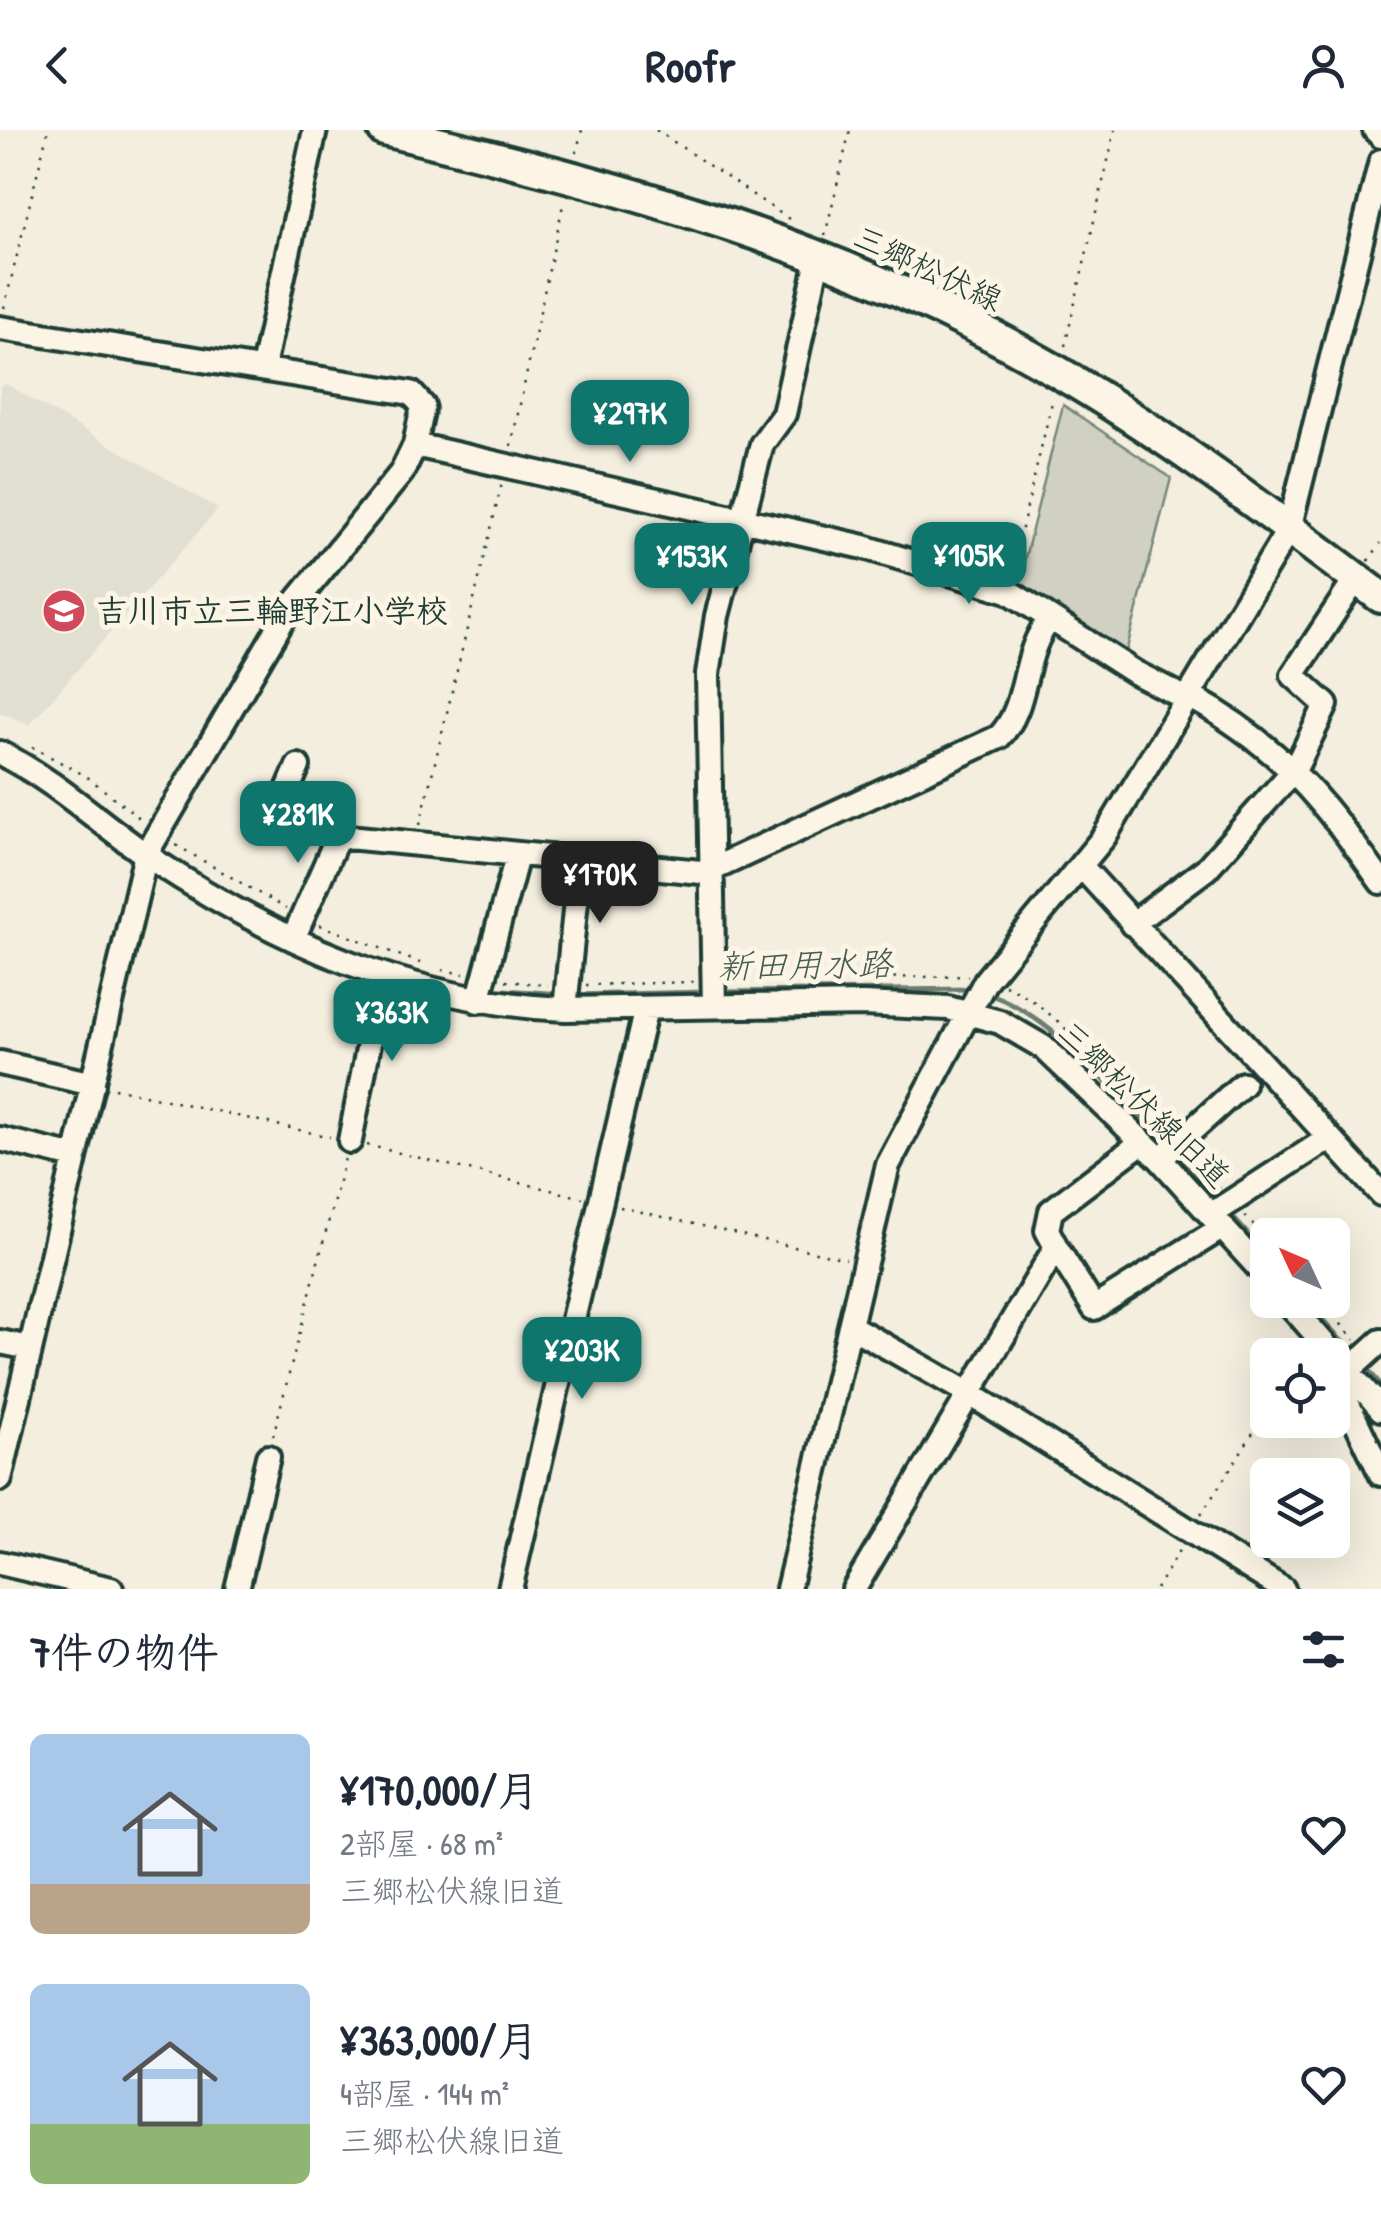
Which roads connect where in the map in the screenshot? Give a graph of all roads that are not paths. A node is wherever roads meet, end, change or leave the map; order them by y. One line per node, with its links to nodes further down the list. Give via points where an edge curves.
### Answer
1 (314, 130): 8 (street)
2 (384, 130): 6 (main road, 三郷松伏線, via 665,201)
3 (1375, 130): 4 (street)
4 (1381, 136)
5 (1381, 161): 11 (street)
6 (819, 256): 10 (street, via 784,414 762,444); 11 (main road, 三郷松伏線, via 1059,372)
7 (2, 318): 8 (street)
8 (263, 367): 9 (street, via 411,394 423,406)
9 (415, 445): 10 (street); 20 (street, via 402,472 288,612)
10 (741, 520): 14 (street, via 1008,591); 24 (street, via 708,674)
11 (1289, 529): 12 (main road, 三郷松伏線); 15 (street)
12 (1356, 579): 13 (main road, 三郷松伏線); 18 (street, via 1293,675 1326,705)
13 (1381, 598)
14 (1050, 619): 15 (street); 24 (street, via 1034,638 1014,722 1000,736)
15 (1190, 698): 18 (street); 23 (street)
16 (0, 752): 20 (street, 三郷松伏線旧道)
17 (298, 766): 19 (street, via 283,801 286,812)
18 (1295, 769): 25 (street); 26 (street, via 1206,870)
19 (338, 836): 21 (street); 27 (street)
20 (152, 845): 27 (street, 三郷松伏線旧道); 35 (street)
21 (517, 856): 22 (street); 29 (street)
22 (580, 861): 24 (street); 31 (street)
23 (1081, 866): 26 (street); 33 (street)
24 (712, 872): 30 (street)
25 (1381, 882)
26 (1132, 924): 37 (street)
27 (298, 930): 28 (street, 三郷松伏線旧道)
28 (382, 978): 29 (street, 三郷松伏線旧道); 39 (street)
29 (480, 991): 31 (street, 三郷松伏線旧道)
30 (714, 995): 32 (street, 三郷松伏線旧道); 33 (street, 三郷松伏線旧道)
31 (566, 998): 32 (street, 三郷松伏線旧道)
32 (636, 1000): 61 (street, via 602,1202)
33 (971, 1006): 40 (street, 三郷松伏線旧道, via 1043,1048); 48 (street, via 888,1165)
34 (0, 1063): 35 (street)
35 (93, 1084): 42 (street)
36 (1243, 1084): 41 (street)
37 (1329, 1138): 43 (street); 44 (street)
38 (0, 1140): 42 (street)
39 (350, 1141)
40 (1142, 1142): 41 (street, 三郷松伏線旧道); 45 (street, via 1051,1211 1046,1230)
41 (1167, 1152): 44 (street, 三郷松伏線旧道)
42 (76, 1157): 50 (street)
43 (1381, 1194)
44 (1220, 1212): 45 (street, via 1094,1308); 46 (street, 三郷松伏線旧道)
45 (1056, 1247): 52 (street)
46 (1250, 1253)
47 (1308, 1318): 51 (street)
48 (852, 1326): 52 (street); 62 (street)
49 (0, 1342): 50 (street)
50 (30, 1348): 54 (street)
51 (1357, 1357): 53 (street); 56 (street, via 1337,1381)
52 (970, 1394): 63 (street); 64 (street)
53 (1381, 1410)
54 (5, 1432): 57 (street)
55 (268, 1457): 60 (street)
56 (1381, 1474)
57 (0, 1479)
58 (0, 1563): 59 (street)
59 (112, 1589)
60 (237, 1589)
61 (510, 1589)
62 (788, 1589)
63 (854, 1589)
64 (1283, 1589)

